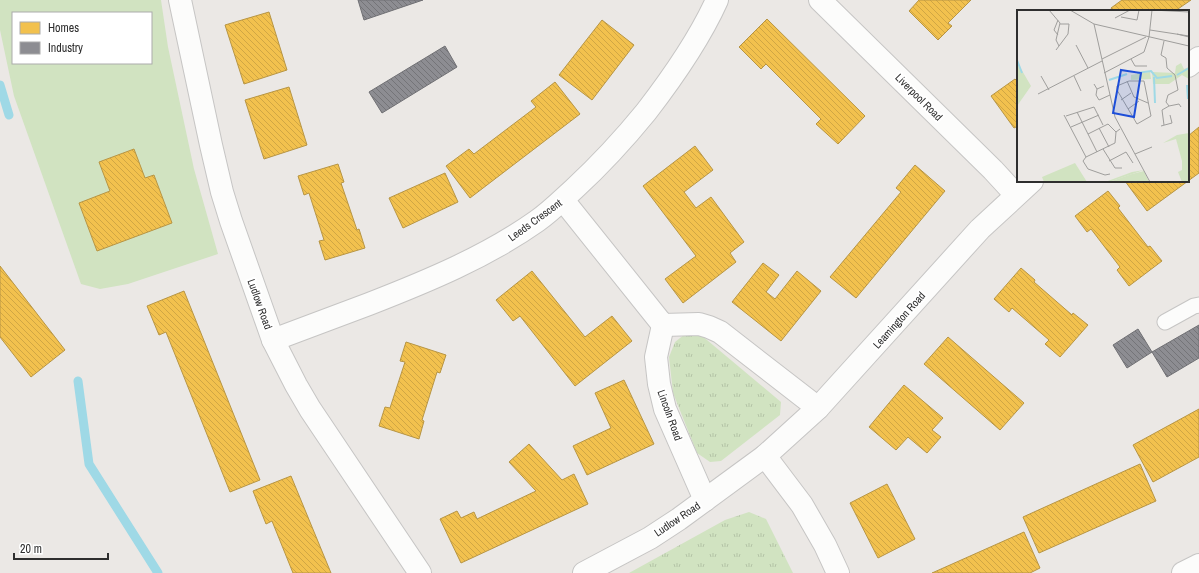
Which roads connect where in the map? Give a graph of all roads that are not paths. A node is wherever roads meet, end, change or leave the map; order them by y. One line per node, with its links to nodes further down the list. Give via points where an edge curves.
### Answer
1 (180, 0): 12 (street, Ludlow Road, via 222,192)
2 (718, 0): 8 (street, Leeds Crescent, via 677,70 655,100 614,150)
3 (820, 0): 7 (street, Liverpool Road)
4 (1199, 58): 5 (street)
5 (1189, 65)
6 (1031, 182): 7 (street, Leamington Road)
7 (1016, 195): 13 (street, Leamington Road, via 980,229)
8 (563, 200): 11 (street); 12 (street, Leeds Crescent, via 538,220 477,258 412,287)
9 (1199, 305): 10 (lane)
10 (1165, 322)
11 (663, 325): 13 (street, via 699,324 720,332); 15 (street, Lincoln Road, via 656,357 659,384 666,409)
12 (274, 340): 17 (street, Ludlow Road, via 310,409)
13 (818, 408): 14 (street, Leamington Road)
14 (765, 456): 15 (street, Ludlow Road); 19 (street, via 802,505)
15 (705, 500): 18 (street, Ludlow Road, via 650,538)
16 (1199, 565): 20 (street)
17 (420, 573)
18 (584, 573)
19 (838, 573)
20 (1183, 573)

